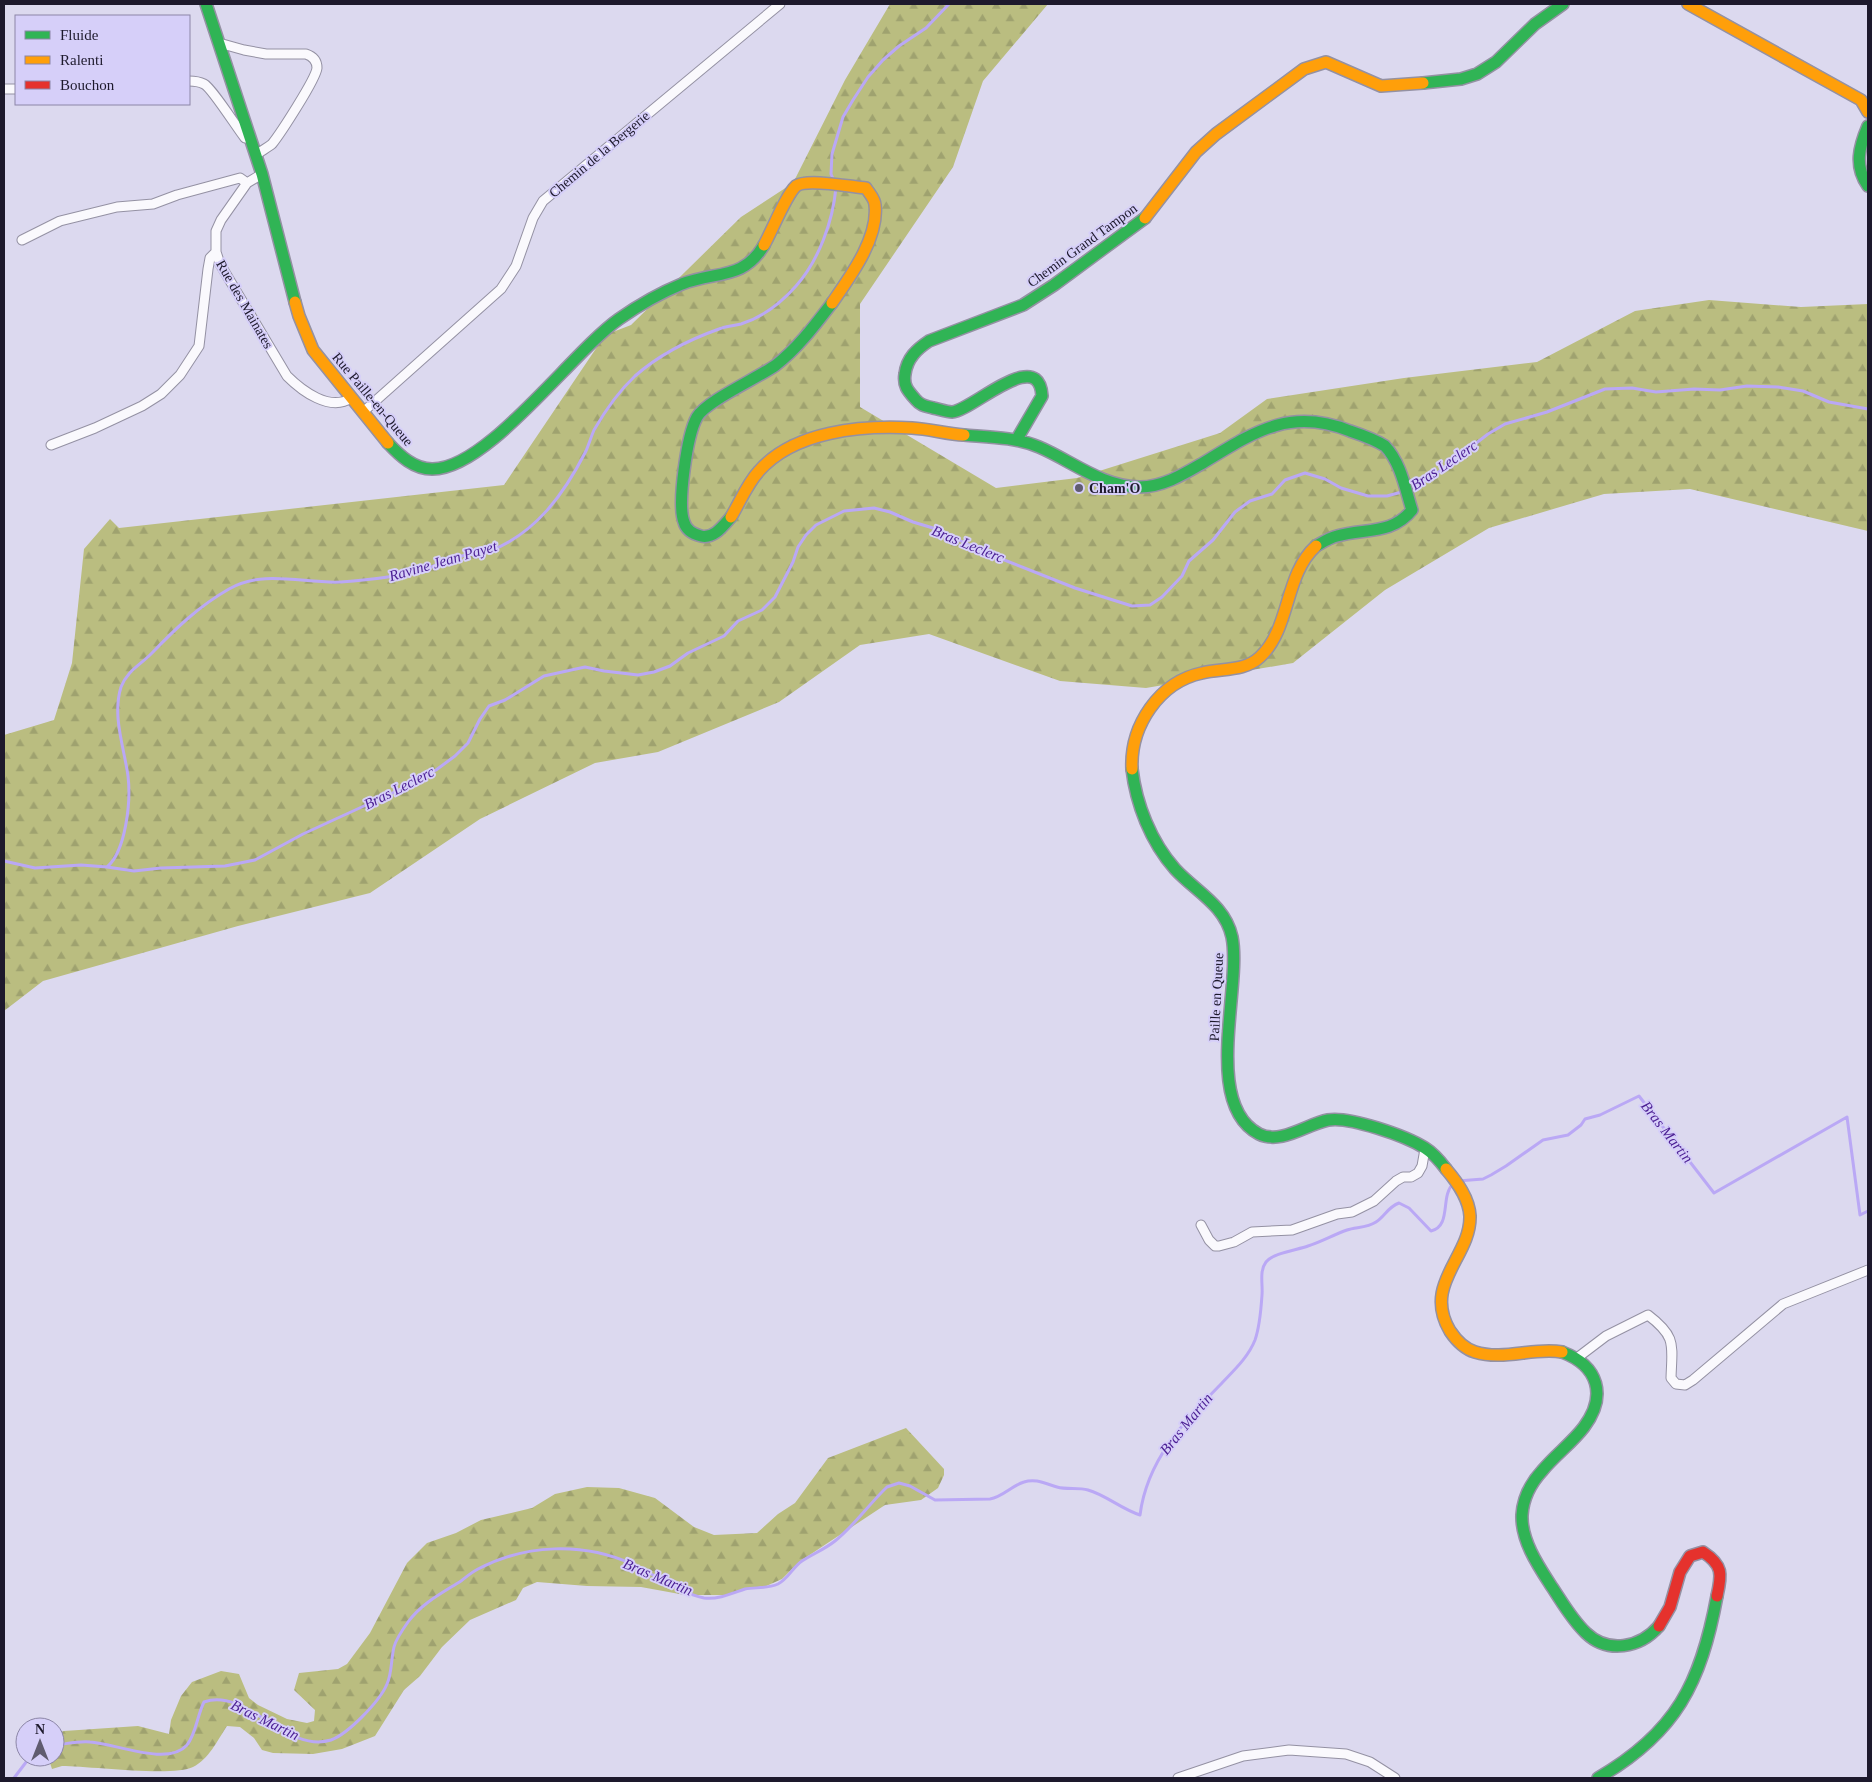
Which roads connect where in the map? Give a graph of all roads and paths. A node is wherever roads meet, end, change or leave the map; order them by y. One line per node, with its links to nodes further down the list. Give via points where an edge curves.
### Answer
1 (206, 4): 5 (main road, Rue Paille-en-Queue)
2 (780, 4): 17 (street, Chemin de la Bergerie, via 543,201 533,218 516,266 502,289)
3 (1563, 4): 18 (main road, Chemin Grand Tampon, via 1535,24 1496,62 1460,79 1381,86 1326,62 1304,69 1196,152 1148,216 1101,252 1022,305 929,340 916,350 906,366 904,382 920,406 952,412 1017,378 1028,376 1037,380 1042,396)
4 (1688, 4): 7 (main road, via 1861,100)
5 (219, 43): 9 (main road, Rue Paille-en-Queue); 10 (street, via 266,54 306,54 316,63 311,84 271,144)
6 (190, 81): 9 (street, via 204,84 212,90 245,138)
7 (1868, 112)
8 (1868, 126): 13 (main road, via 1859,151 1858,165 1861,178)
9 (250, 138): 10 (main road, Rue Paille-en-Queue)
10 (256, 155): 11 (main road, Rue Paille-en-Queue)
11 (262, 174): 12 (street, Rue des Mainates); 16 (main road, Rue Paille-en-Queue, via 299,316 313,350)
12 (247, 183): 14 (street, via 240,178 152,204 117,206 60,221); 15 (street, Rue des Mainates, via 216,230)
13 (1868, 186)
14 (22, 240)
15 (216, 252): 16 (street, Rue des Mainates, via 220,264 298,388 313,397 336,403); 19 (street, via 210,258 208,269 199,346 180,375 161,394 142,406)
16 (352, 398): 17 (main road, Rue Paille-en-Queue)
17 (363, 412): 18 (main road, Rue Paille-en-Queue, via 397,454 420,468 437,469 469,457 488,444 620,318 676,287 750,264 795,186 809,183 866,188 875,200 874,226 842,291 784,358 713,402 697,416 689,440 681,508 687,529 703,537 712,535 728,521 754,476 776,456 809,440 831,434 905,427 953,435)
18 (1017, 439): 20 (main road, Paille en Queue, via 1099,478 1119,485 1140,487 1158,485 1178,477 1277,423 1303,419 1323,421 1389,448 1412,510 1410,516 1376,531 1336,536 1314,546 1297,576 1267,649 1244,667 1195,674 1169,686 1147,712 1133,749 1131,768 1142,808 1161,851 1172,866 1222,913 1232,935 1228,1067 1239,1113 1250,1127 1271,1138 1282,1137 1322,1121 1350,1120)
19 (51, 445)
20 (1425, 1149): 21 (street, via 1418,1173 1396,1181 1374,1201 1352,1212 1292,1230 1252,1232 1219,1246 1209,1240); 23 (main road, Paille en Queue, via 1460,1188 1470,1215 1469,1228 1447,1275 1442,1294 1445,1322 1451,1334 1462,1346 1489,1356 1548,1351)
21 (1201, 1225)
22 (1868, 1270): 23 (street, via 1783,1304 1685,1385 1676,1384 1671,1378 1672,1344 1668,1333 1648,1315 1606,1336)
23 (1577, 1358): 26 (main road, via 1590,1370 1595,1382 1596,1397 1592,1411 1582,1430 1532,1484 1524,1502 1522,1518 1530,1549 1575,1621 1594,1642 1628,1646 1643,1640 1664,1621 1680,1571 1690,1556 1703,1552 1714,1558 1721,1574 1708,1635 1678,1710 1647,1744)
24 (1178, 1778): 25 (street, via 1243,1756 1289,1750 1346,1754 1370,1762)
25 (1395, 1778)
26 (1598, 1778)

